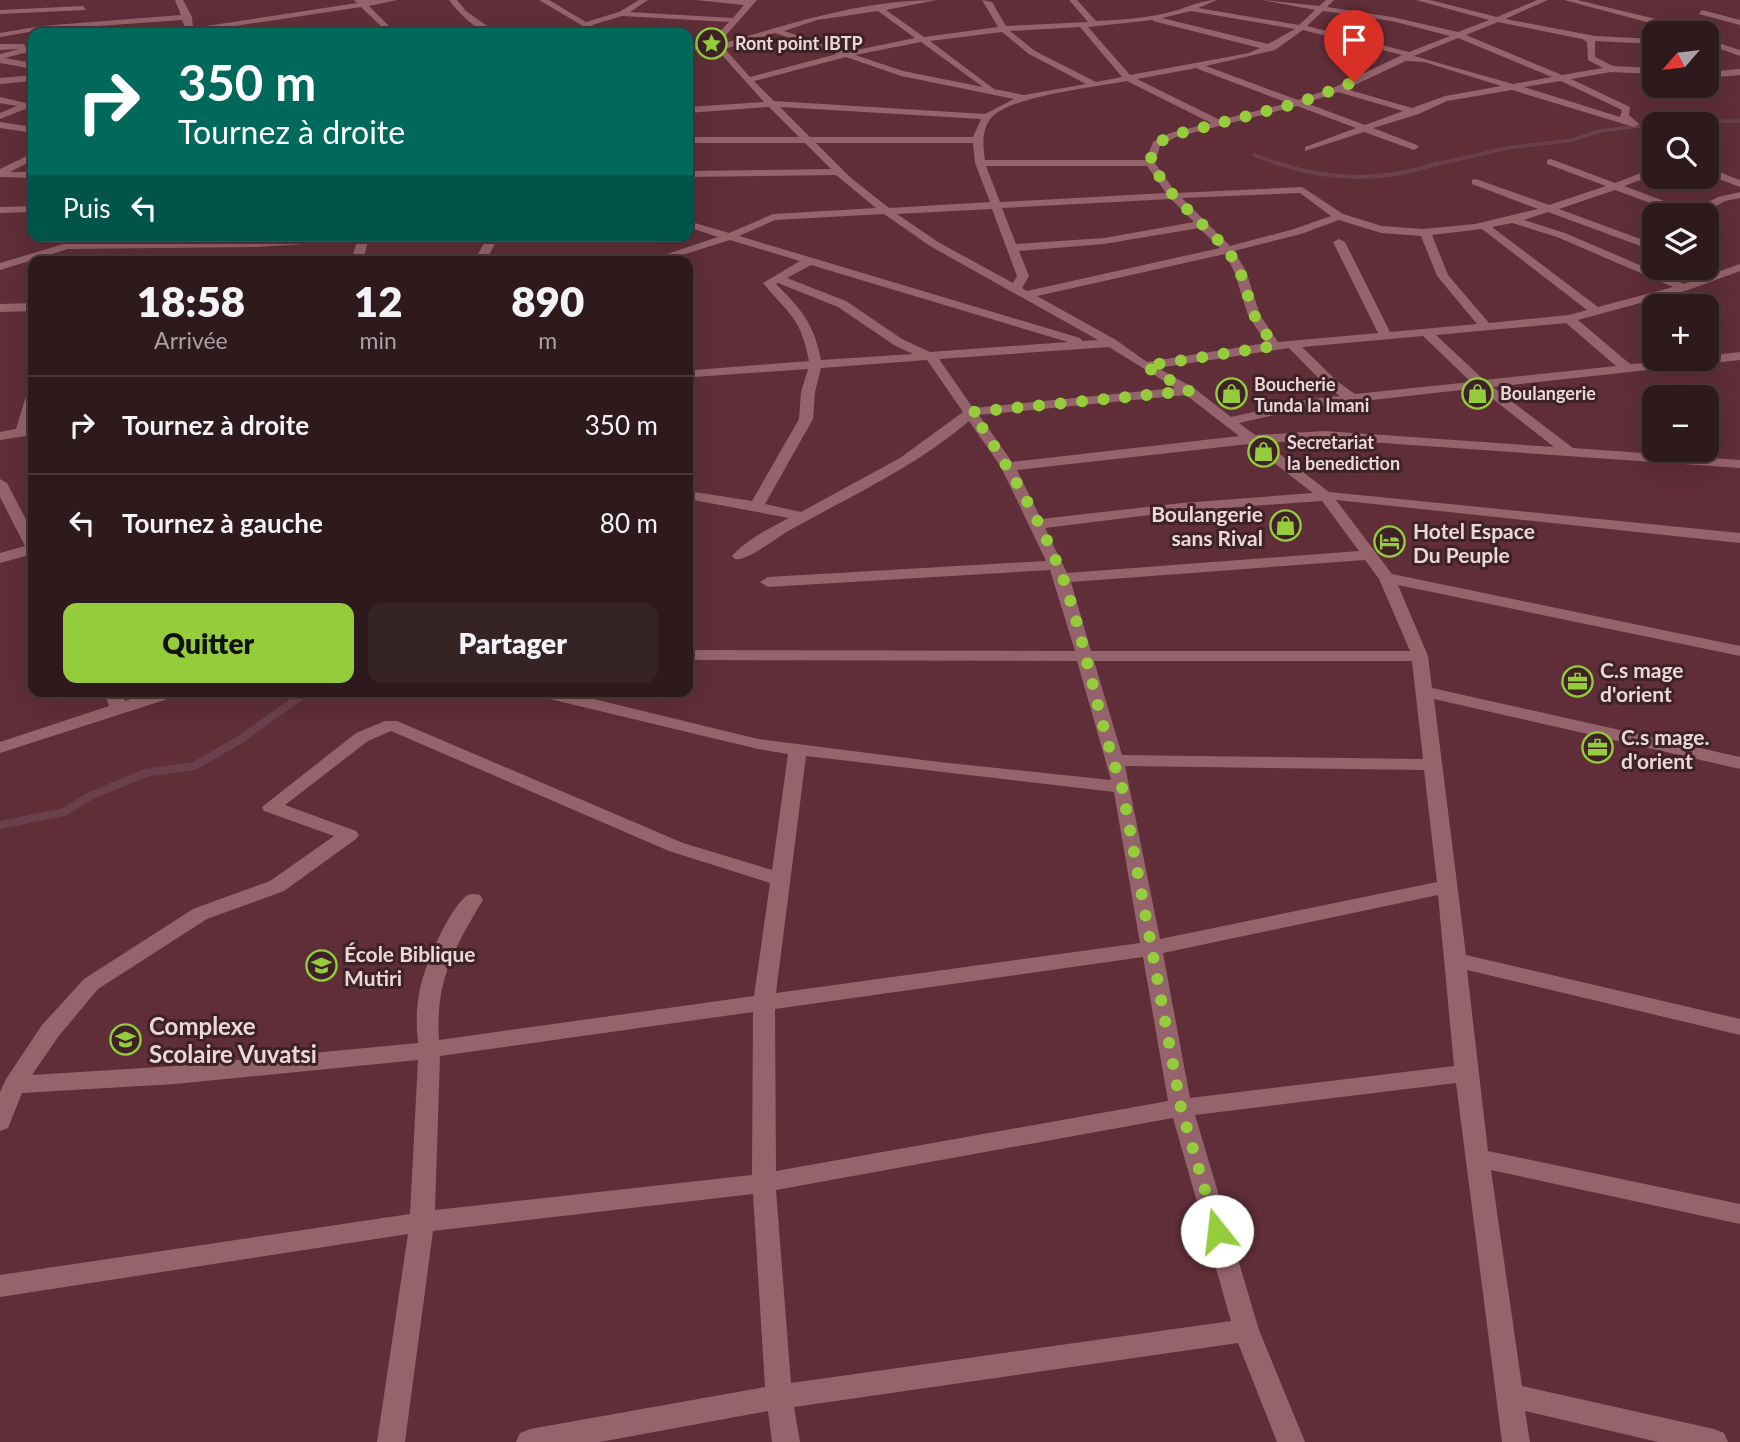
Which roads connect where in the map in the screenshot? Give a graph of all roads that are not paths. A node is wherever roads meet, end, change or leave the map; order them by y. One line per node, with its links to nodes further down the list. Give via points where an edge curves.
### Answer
1 (179, 0): 24 (street)
2 (393, 0): 15 (street)
3 (453, 0): 38 (street)
4 (543, 0): 30 (street)
5 (644, 0): 23 (street)
6 (699, 0): 16 (street)
7 (933, 0): 20 (street)
8 (986, 0): 41 (street)
9 (1073, 0): 31 (street)
10 (1213, 0): 19 (street)
11 (1266, 0): 18 (street)
12 (1420, 0): 26 (street)
13 (1544, 0): 26 (street)
14 (1568, 0): 28 (street)
15 (361, 2): 36 (street); 37 (street)
16 (751, 2): 27 (street)
17 (85, 4): 21 (street); 33 (street)
18 (1326, 4): 40 (street); 45 (street)
19 (1191, 9): 25 (street); 40 (street)
20 (881, 10): 43 (street, via 826,16); 47 (street)
21 (0, 12)
22 (1702, 12): 29 (street)
23 (622, 13): 27 (street); 30 (street)
24 (188, 17): 34 (street); 35 (street)
25 (1153, 18): 31 (street); 53 (street)
26 (1497, 19): 45 (street); 46 (street)
27 (733, 20): 50 (street)
28 (1653, 21)
29 (1740, 23)
30 (584, 25): 39 (street)
31 (1095, 25): 32 (street)
32 (1083, 26): 41 (street); 67 (street)
33 (88, 28)
34 (96, 28)
35 (190, 28)
36 (208, 28)
37 (387, 28)
38 (486, 28)
39 (590, 28)
40 (1301, 28): 53 (street); 56 (street)
41 (1003, 29): 47 (street); 70 (street, via 1019,43)
42 (28, 30): 44 (street)
43 (774, 30): 50 (street); 55 (street)
44 (0, 35)
45 (1458, 35): 56 (street); 65 (street)
46 (1581, 35): 48 (street); 60 (street, via 1591,41 1591,58)
47 (923, 38): 55 (street); 74 (street)
48 (1642, 41)
49 (1719, 44): 54 (street)
50 (717, 45): 52 (street); 69 (street)
51 (0, 47): 57 (street, via 25,50)
52 (693, 48)
53 (1272, 48): 59 (street)
54 (1740, 53)
55 (845, 55): 69 (street); 74 (street, via 901,73)
56 (1408, 57): 72 (street); 73 (street)
57 (0, 59): 58 (street)
58 (28, 65)
59 (1201, 67): 67 (street); 77 (street)
60 (1612, 69): 61 (street); 65 (street)
61 (1642, 70)
62 (1740, 72): 63 (street)
63 (1719, 73)
64 (28, 78): 68 (street)
65 (1563, 78): 73 (street); 73 (street, via 1618,102 1635,125)
66 (1719, 78): 71 (street)
67 (1129, 79): 70 (street); 85 (street)
68 (0, 80)
69 (748, 80): 80 (street)
70 (1094, 84): 75 (street)
71 (1740, 86)
72 (1338, 89): 77 (street); 82 (street)
73 (1515, 89): 82 (street, via 1445,99)
74 (993, 90): 75 (street)
75 (1024, 98): 84 (street)
76 (0, 100): 78 (street)
77 (1298, 103): 85 (street); 87 (street)
78 (28, 104)
79 (28, 104): 83 (street)
80 (772, 104): 81 (street); 84 (street); 91 (street)
81 (693, 110)
82 (1416, 112): 87 (street)
83 (0, 116)
84 (987, 117): 90 (street)
85 (1217, 121): 97 (street, via 1161,140)
86 (0, 125): 88 (street)
87 (1363, 128): 92 (street); 93 (street)
88 (28, 129)
89 (693, 140): 91 (street)
90 (977, 140): 91 (street); 96 (street)
91 (808, 141): 98 (street)
92 (1414, 146)
93 (1308, 149)
94 (28, 159): 99 (street)
95 (1550, 162): 106 (street)
96 (981, 163): 97 (street); 109 (street)
97 (1150, 163): 107 (street)
98 (839, 172): 100 (street); 115 (street)
99 (0, 174): 101 (street)
100 (693, 174)
101 (28, 175)
102 (1719, 175): 105 (street)
103 (1642, 176): 106 (street)
104 (1476, 182): 113 (street)
105 (1740, 184)
106 (1614, 187): 110 (street); 113 (street)
107 (1173, 195): 109 (street); 116 (street, via 1302,190); 118 (street)
108 (1740, 195): 111 (street)
109 (995, 203): 115 (street); 130 (street)
110 (1658, 203)
111 (1714, 203)
112 (28, 209): 114 (street)
113 (1550, 209): 117 (street); 124 (street)
114 (0, 210)
115 (885, 210): 122 (street, via 773,217); 143 (street, via 934,244)
116 (1339, 216): 121 (street, via 1358,225); 131 (street, via 1301,233)
117 (1514, 220): 120 (street); 142 (street, via 1576,241)
118 (1201, 225): 130 (street, via 1104,241); 131 (street)
119 (693, 226): 122 (street)
120 (1484, 226): 121 (street); 146 (street)
121 (1425, 232): 148 (street, via 1443,276)
122 (728, 237): 133 (street); 135 (street)
123 (1642, 238): 124 (street)
124 (1635, 241): 128 (street)
125 (78, 242): 129 (street)
126 (194, 242): 129 (street)
127 (1339, 242): 150 (street)
128 (1642, 244)
129 (67, 246): 132 (street)
130 (1012, 248): 143 (street, via 1023,275)
131 (1228, 250): 143 (street, via 1125,277); 154 (street, via 1254,315)
132 (35, 256)
133 (668, 256)
134 (28, 258): 136 (street)
135 (807, 262): 140 (street); 152 (street)
136 (0, 267)
137 (1740, 267): 139 (street)
138 (1719, 271): 139 (street)
139 (1724, 273): 141 (street); 142 (street)
140 (777, 278): 156 (street, via 842,304 898,342); 158 (street, via 770,286 800,315)
141 (1740, 279)
142 (1684, 288): 146 (street)
143 (1021, 292): 151 (street)
144 (28, 307): 145 (street)
145 (0, 308)
146 (1598, 313): 147 (street)
147 (1569, 319): 148 (street); 160 (street)
148 (1488, 328): 149 (street)
149 (1426, 332): 150 (street); 163 (street)
150 (1385, 335): 153 (street)
151 (1112, 343): 152 (street); 159 (street)
152 (1086, 344): 156 (street)
153 (1292, 344): 154 (street); 165 (street)
154 (1274, 346): 159 (street)
155 (1740, 356): 157 (street)
156 (932, 358): 158 (street); 166 (street)
157 (1723, 359): 160 (street); 161 (street)
158 (816, 365): 162 (street); 177 (street, via 806,419)
159 (1145, 366): 164 (street)
160 (1628, 369): 163 (street)
161 (1740, 370)
162 (693, 375)
163 (1481, 384): 165 (street); 171 (street)
164 (1189, 391): 166 (street); 167 (street)
165 (1354, 399): 167 (street)
166 (972, 412): 173 (street); 178 (street, via 940,438)
167 (1230, 421): 170 (street)
168 (27, 432): 169 (street)
169 (0, 436)
170 (1254, 438): 171 (street, via 1335,435); 173 (street); 176 (street)
171 (1567, 450): 172 (street)
172 (1740, 464)
173 (1008, 467): 179 (street)
174 (0, 483): 180 (street)
175 (693, 496): 177 (street)
176 (1325, 496): 179 (street); 181 (street); 183 (street)
177 (756, 506): 178 (street)
178 (804, 517): 184 (street)
179 (1038, 524): 186 (street)
180 (28, 538)
181 (1740, 538)
182 (28, 550): 185 (street)
183 (1369, 555): 186 (street); 187 (street)
184 (740, 556)
185 (0, 558)
186 (1059, 571): 188 (street); 191 (street)
187 (1387, 578): 189 (street); 192 (street)
188 (768, 582)
189 (1740, 651)
190 (693, 655): 191 (street)
191 (1087, 655): 192 (street); 200 (street)
192 (1420, 656): 193 (street)
193 (1423, 691): 201 (street); 202 (street)
194 (114, 697): 197 (street)
195 (156, 697): 197 (street)
196 (564, 697): 199 (street, via 758,744)
197 (119, 709): 198 (street)
198 (0, 748)
199 (798, 748): 203 (street); 204 (street)
200 (1113, 760): 202 (street); 203 (street)
201 (1740, 763)
202 (1433, 765): 205 (street)
203 (1122, 787): 207 (street)
204 (782, 880): 209 (street); 213 (street, via 676,847 391,725 362,737 271,807 349,835 277,886 200,914 91,984 50,1031)
205 (1446, 887): 207 (street); 208 (street)
206 (473, 900): 211 (street, via 451,931 432,971 426,1027)
207 (1154, 948): 209 (street); 214 (street)
208 (1456, 960): 210 (street); 212 (street)
209 (764, 1002): 211 (street); 217 (street)
210 (1740, 1027)
211 (429, 1050): 213 (street, via 228,1071); 219 (street)
212 (1466, 1073): 214 (street); 216 (street)
213 (15, 1084): 215 (street)
214 (1181, 1108): 217 (street); 221 (street)
215 (0, 1122)
216 (1476, 1158): 218 (street); 222 (street)
217 (764, 1182): 219 (street); 223 (street)
218 (1740, 1214)
219 (422, 1222): 220 (street); 224 (street)
220 (0, 1286)
221 (1246, 1330): 223 (street); 227 (street)
222 (1511, 1396): 228 (street); 229 (street)
223 (779, 1397): 225 (street); 226 (street)
224 (391, 1442)
225 (530, 1442)
226 (786, 1442)
227 (1291, 1442)
228 (1516, 1442)
229 (1714, 1442)

